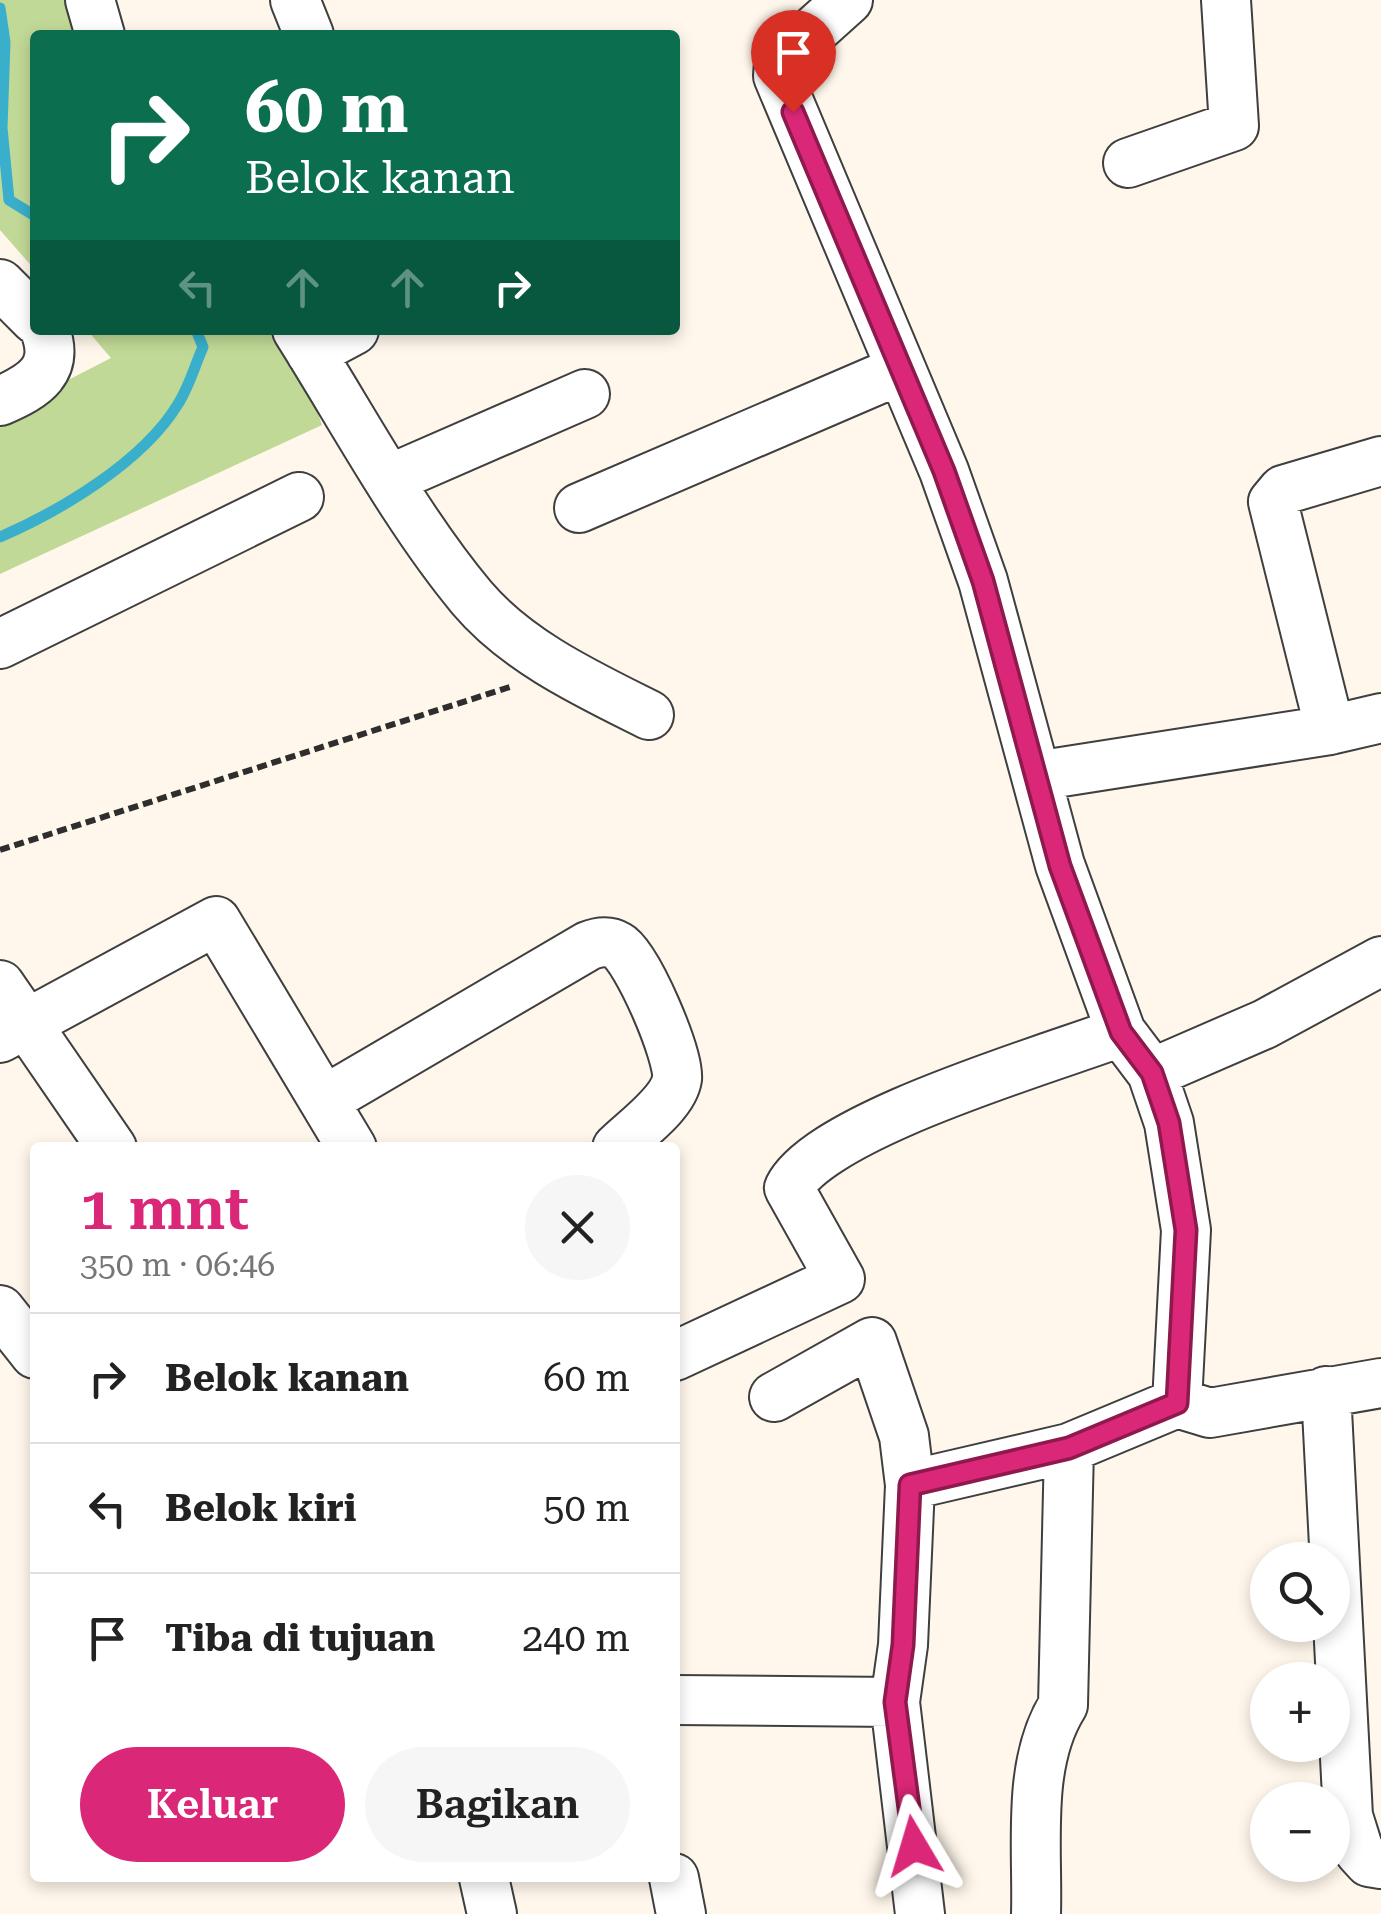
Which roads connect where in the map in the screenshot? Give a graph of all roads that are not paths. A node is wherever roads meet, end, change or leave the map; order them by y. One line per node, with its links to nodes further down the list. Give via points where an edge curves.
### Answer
1 (90, 0): 5 (street)
2 (295, 0): 6 (street)
3 (848, 0): 13 (street, via 777,69)
4 (1226, 0): 7 (street, via 1234,126)
5 (99, 30)
6 (307, 30)
7 (1128, 163)
8 (0, 284): 9 (street)
9 (30, 314)
10 (47, 335): 15 (street, via 51,366 44,377)
11 (333, 335): 12 (street)
12 (304, 342): 17 (street)
13 (900, 370): 19 (street); 24 (street, via 983,581)
14 (586, 394): 17 (street)
15 (0, 401)
16 (1381, 461): 23 (street, via 1283,490 1273,502)
17 (390, 479): 21 (street, via 473,599 562,671)
18 (298, 497): 20 (street)
19 (579, 508)
20 (0, 644)
21 (649, 715)
22 (1381, 718): 23 (street)
23 (1330, 730): 24 (street)
24 (1036, 776): 27 (street, via 1060,866)
25 (1381, 961): 28 (street, via 1264,1024)
26 (8, 1014): 29 (street, via 216,921); 30 (street)
27 (1121, 1032): 28 (street); 35 (street, via 905,1113 808,1164 789,1188 840,1279)
28 (1152, 1073): 39 (street, via 1169,1123 1186,1230)
29 (325, 1100): 31 (street); 32 (street, via 588,946 609,942 632,966 671,1044 678,1075 674,1092)
30 (107, 1142)
31 (349, 1142)
32 (622, 1142)
33 (0, 1310): 34 (street)
34 (30, 1348)
35 (680, 1354)
36 (1381, 1383): 37 (street)
37 (1326, 1392): 39 (street, via 1210,1413); 44 (street, via 1348,1816 1363,1857)
38 (774, 1397): 41 (street, via 872,1342 904,1436)
39 (1177, 1403): 40 (street)
40 (1069, 1448): 41 (street); 50 (street, via 1063,1706 1040,1759)
41 (910, 1485): 43 (street)
42 (680, 1700): 43 (street)
43 (895, 1702): 49 (street)
44 (1381, 1864)
45 (485, 1882): 47 (street)
46 (675, 1882): 48 (street)
47 (492, 1914)
48 (681, 1914)
49 (920, 1914)
50 (1036, 1914)

